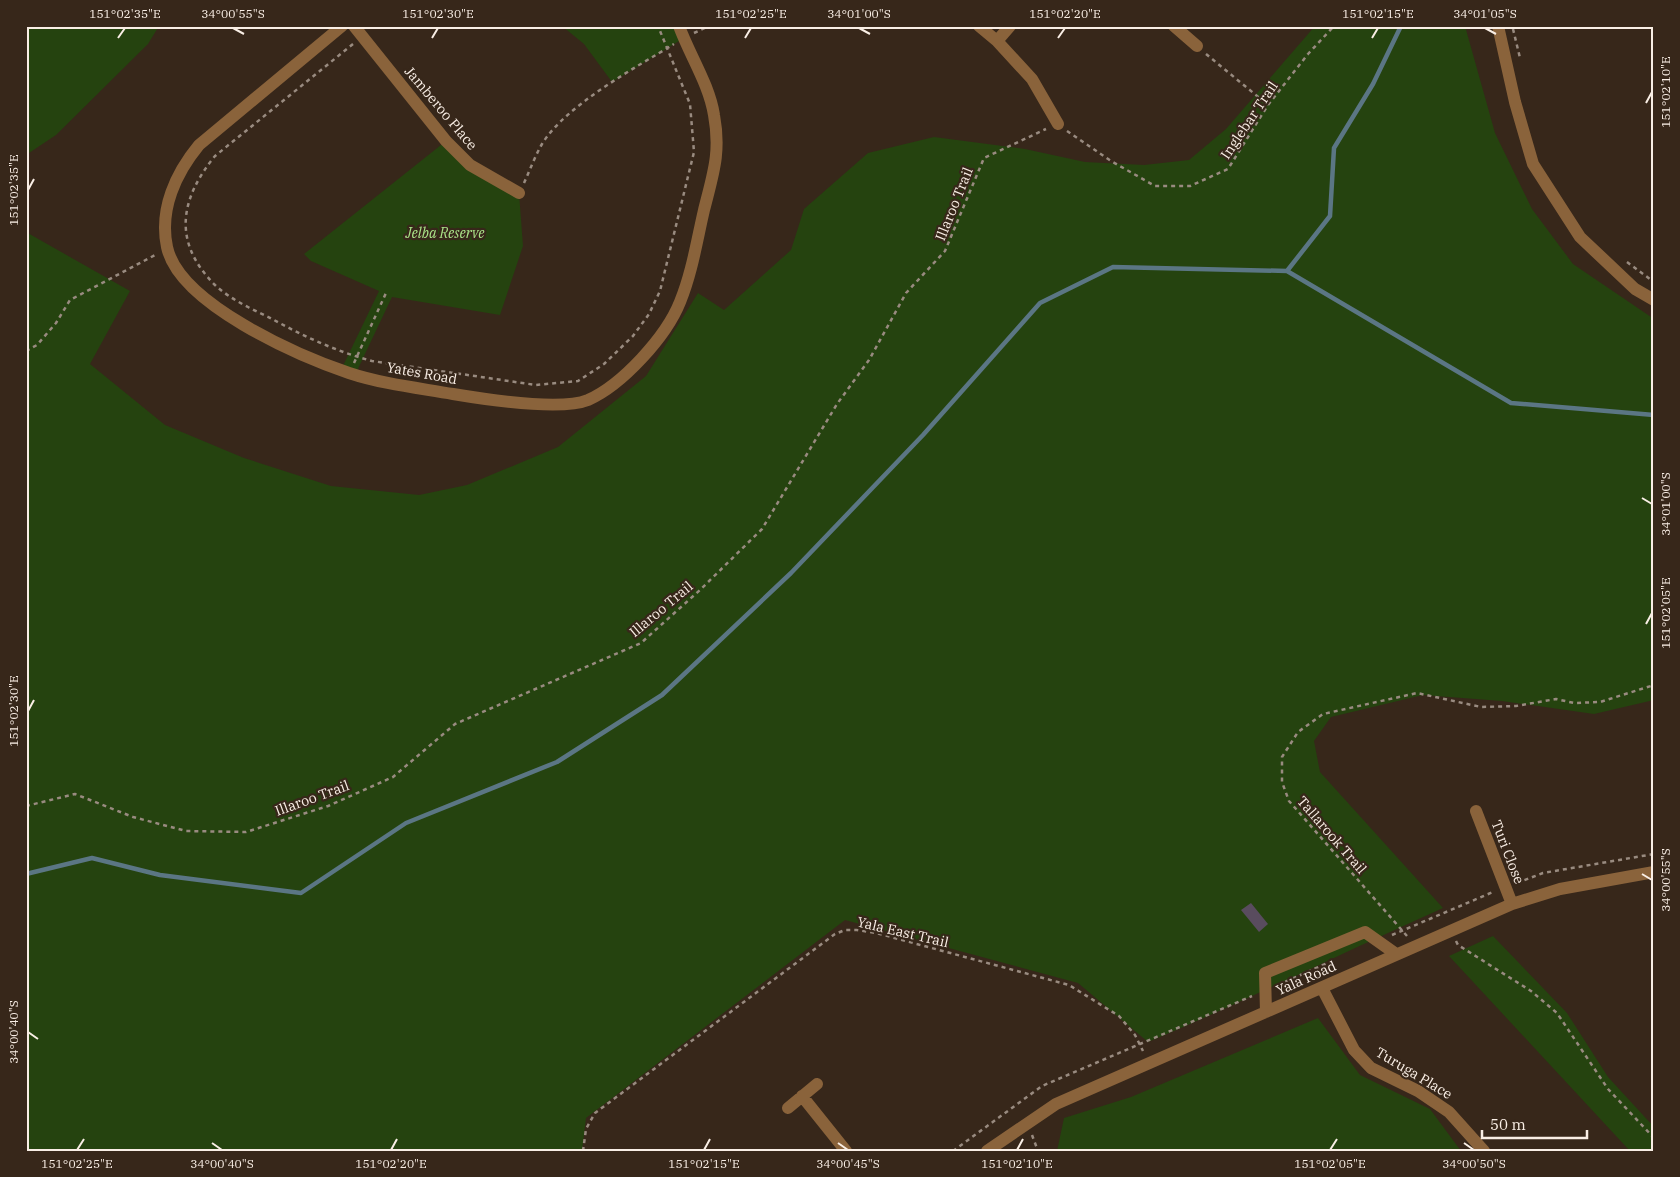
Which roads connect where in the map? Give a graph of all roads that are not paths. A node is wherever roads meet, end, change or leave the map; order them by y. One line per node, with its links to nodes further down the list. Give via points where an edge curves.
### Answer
1 (342, 26): 7 (street, Yates Road, via 199,145 183,165 169,198 167,249 183,278 206,300 289,349 349,373 484,399 550,405 587,401 619,380 649,352 680,304 718,154 714,114)
2 (354, 26): 11 (street, Jamberoo Place, via 446,141 470,165)
3 (979, 26): 8 (street)
4 (1010, 26): 8 (street)
5 (1174, 26): 9 (street)
6 (1498, 26): 12 (street, via 1533,164 1580,237 1635,289)
7 (681, 32)
8 (997, 41): 10 (street, via 1032,79)
9 (1198, 46)
10 (1058, 124)
11 (519, 193)
12 (1654, 300)
13 (1476, 811): 15 (street, Turi Close)
14 (1654, 872): 15 (street, Yala Road, via 1560,889)
15 (1512, 904): 16 (street, Yala Road)
16 (1396, 954): 17 (street, Yala Road); 18 (street, via 1365,932 1265,973)
17 (1322, 988): 18 (street, Yala Road); 24 (street, Turuga Place, via 1354,1050 1371,1068 1418,1091 1449,1112)
18 (1266, 1012): 23 (street, Yala Road, via 1056,1104)
19 (818, 1084): 20 (street)
20 (802, 1096): 21 (street); 22 (street)
21 (788, 1108)
22 (846, 1151)
23 (987, 1151)
24 (1484, 1151)

